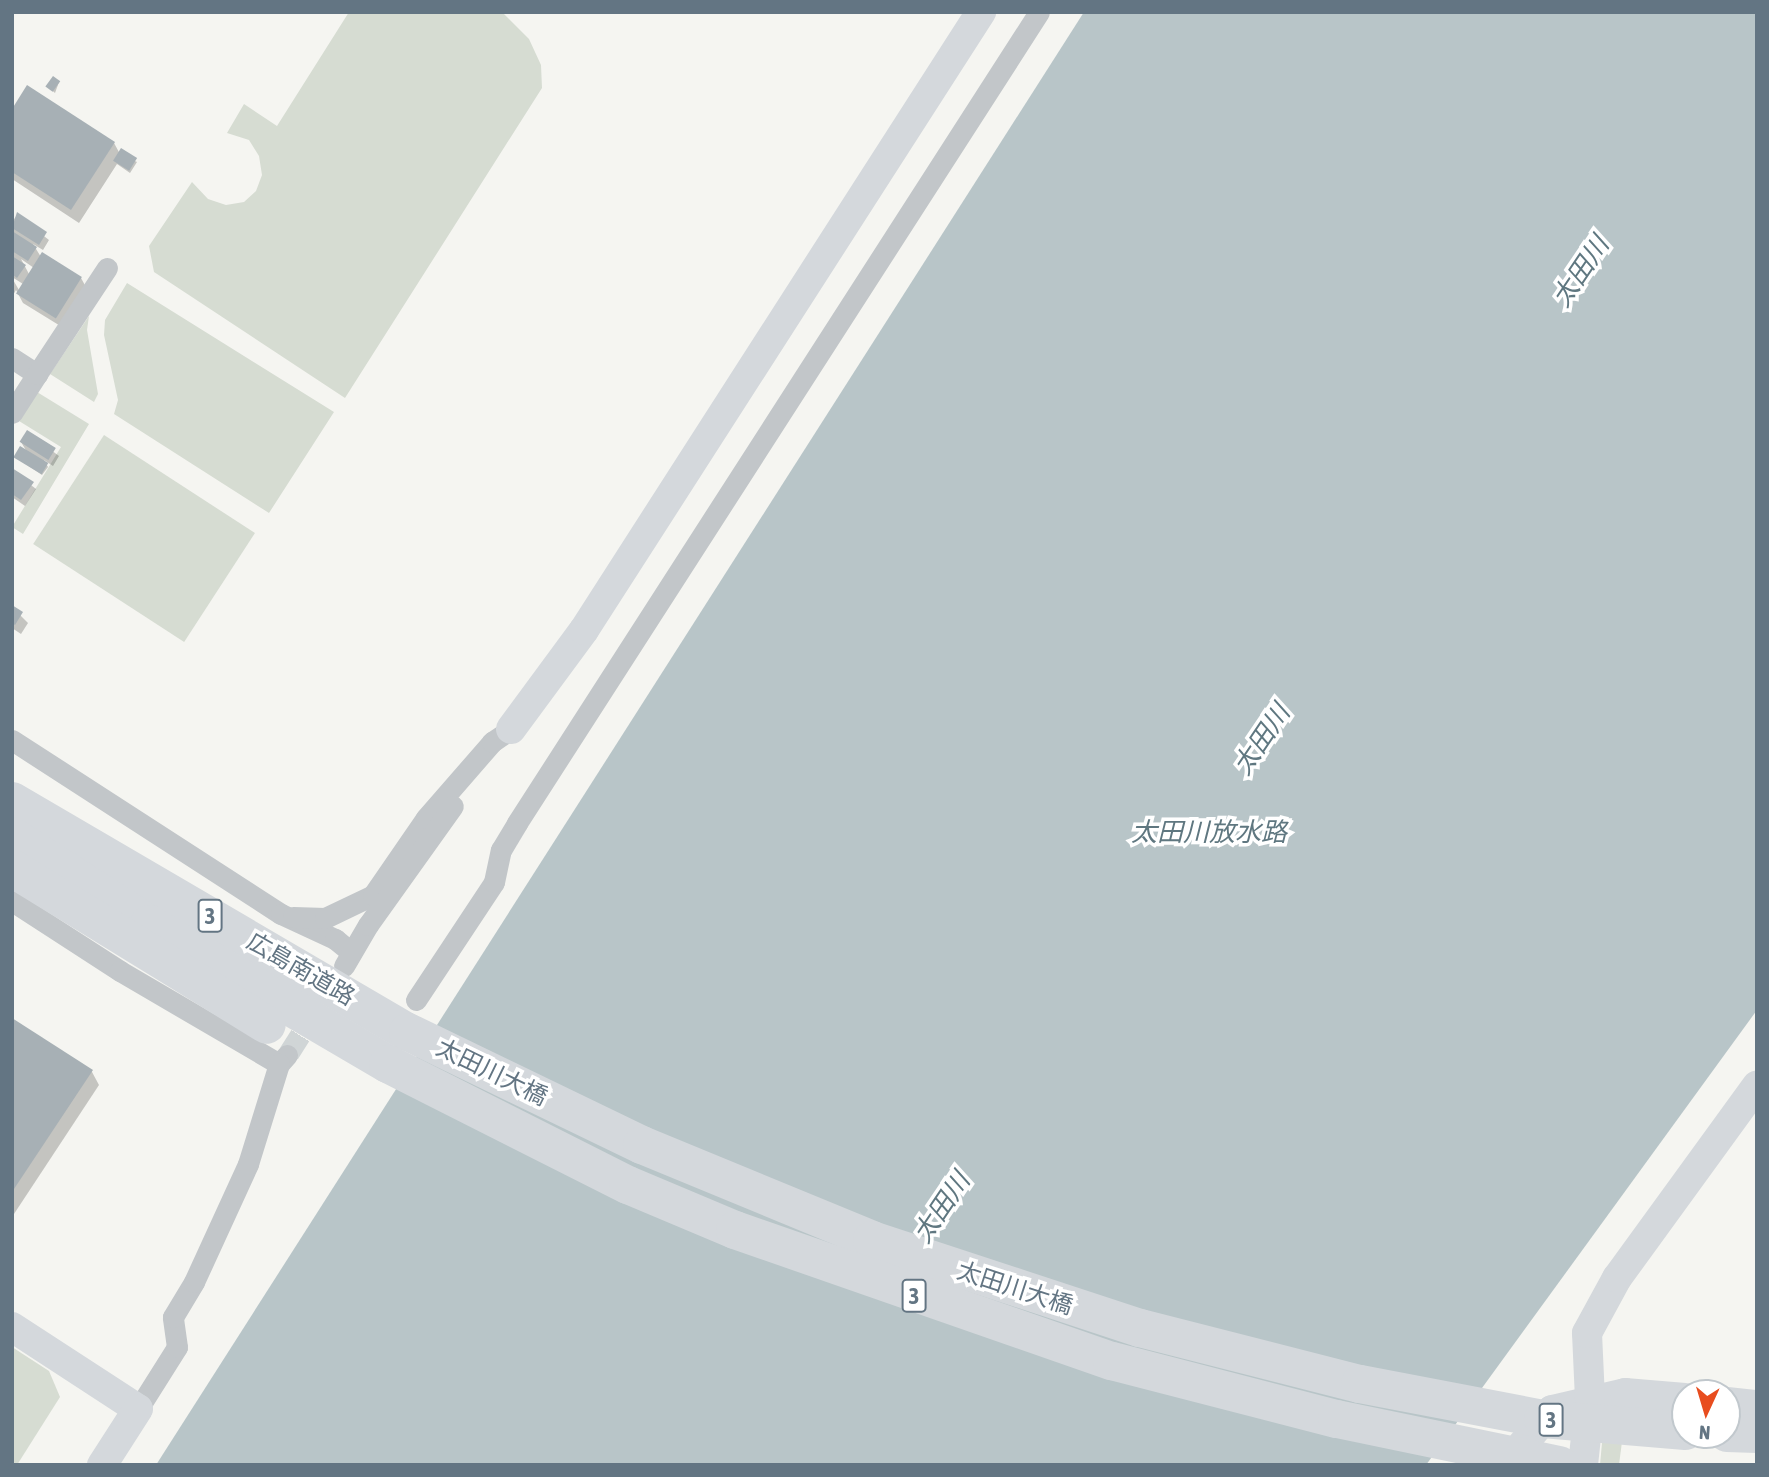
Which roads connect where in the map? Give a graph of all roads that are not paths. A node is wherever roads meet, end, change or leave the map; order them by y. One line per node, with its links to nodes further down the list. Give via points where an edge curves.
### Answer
1 (981, 12): 7 (street, via 584,630)
2 (1039, 12): 16 (street, via 517,822 500,850 494,882)
3 (107, 268): 5 (street)
4 (12, 358): 5 (street)
5 (37, 374): 6 (street)
6 (12, 413)
7 (511, 729): 15 (street, via 492,742 426,818 373,895 325,918 304,920); 15 (street, via 499,751 403,874 348,959 335,939)
8 (12, 740): 15 (street)
9 (12, 772): 13 (highway, via 83,817)
10 (12, 801): 13 (highway, 広島南道路 / 3)
11 (12, 836): 16 (highway, 広島南道路 / 3, via 149,924)
12 (12, 868): 16 (highway, via 212,993)
13 (172, 895): 16 (highway, 広島南道路 / 3)
14 (12, 901): 21 (street, via 120,971 284,1059 248,1164 173,1317 177,1347)
15 (281, 914)
16 (397, 1045): 18 (highway, 広島南道路 / 3, via 498,1140); 22 (highway, 太田川大橋 / 3, via 872,1240 1048,1300 1205,1346 1360,1384 1492,1410)
17 (1757, 1085): 22 (street, via 1617,1278 1587,1333)
18 (628, 1185): 26 (highway, 太田川大橋 / 3, via 849,1273 1034,1337 1265,1402)
19 (12, 1327): 21 (street)
20 (1671, 1397): 22 (street, via 1625,1393)
21 (138, 1409): 24 (street)
22 (1600, 1412): 23 (highway, 3); 25 (street, via 1552,1410); 27 (street)
23 (1671, 1428)
24 (102, 1465)
25 (1505, 1465)
26 (1559, 1465)
27 (1583, 1465)

